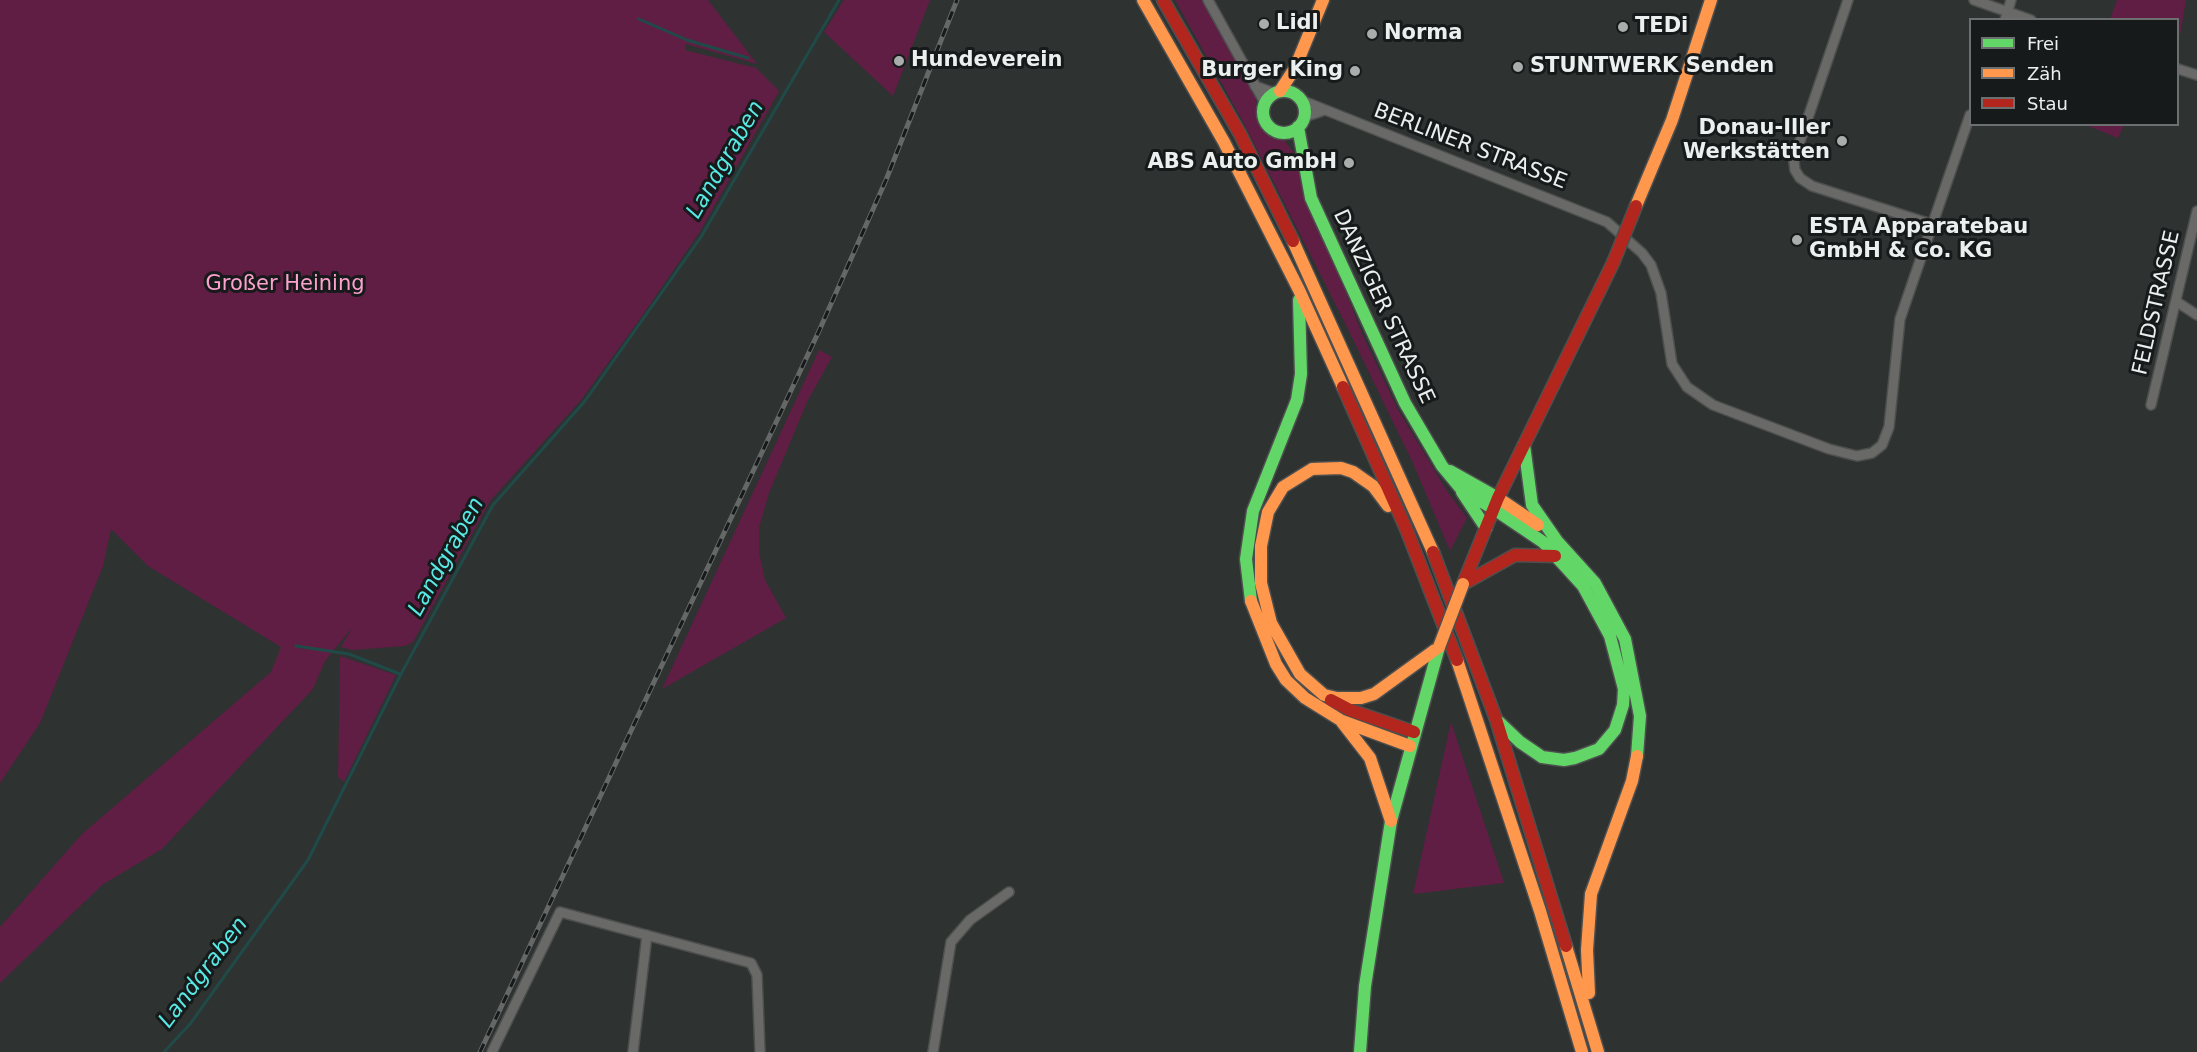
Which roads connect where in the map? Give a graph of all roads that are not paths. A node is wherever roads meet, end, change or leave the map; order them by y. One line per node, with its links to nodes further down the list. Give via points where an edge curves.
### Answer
1 (1143, 0): 24 (main road, via 1224,142)
2 (1163, 0): 39 (main road, via 1240,134 1359,380 1422,523)
3 (1208, 0): 13 (street, DANZIGER STRASSE)
4 (1323, 0): 10 (main road)
5 (1711, 0): 28 (main road, bridge, via 1672,120 1613,263)
6 (1848, 0): 23 (street, via 1798,147 1795,170 1812,186)
7 (1974, 0): 9 (street)
8 (2011, 0): 9 (street)
9 (2006, 16)
10 (1295, 68): 14 (main road); 15 (main road)
11 (2179, 69): 12 (street)
12 (2197, 75)
13 (1255, 86): 14 (street); 16 (street, DANZIGER STRASSE)
14 (1277, 92): 15 (main road); 16 (main road)
15 (1299, 98): 17 (street, BERLINER STRASSE); 19 (main road, DANZIGER STRASSE)
16 (1265, 103): 20 (main road, DANZIGER STRASSE, via 1266,123)
17 (1323, 111): 19 (street); 23 (street, BERLINER STRASSE, via 1603,220 1651,265 1661,293 1672,364 1687,387 1713,405 1857,456 1882,446 1889,427 1900,319)
18 (1969, 120): 23 (street, BERLINER STRASSE)
19 (1301, 122): 20 (main road); 21 (main road, DANZIGER STRASSE)
20 (1284, 133): 21 (main road, DANZIGER STRASSE)
21 (1303, 159): 29 (main road, DANZIGER STRASSE, via 1311,198 1325,232 1405,403)
22 (2197, 211): 25 (street, FELDSTRASSE)
23 (1931, 224)
24 (1299, 290): 33 (main road); 40 (main road, via 1301,374 1286,433 1253,511 1246,559 1248,588 1264,641 1286,680)
25 (2177, 302): 26 (street); 27 (street, FELDSTRASSE)
26 (2197, 315)
27 (2151, 405)
28 (1524, 445): 31 (main road); 34 (main road, via 1532,505)
29 (1442, 466): 30 (main road, DANZIGER STRASSE); 31 (main road, DANZIGER STRASSE)
30 (1461, 490): 31 (main road, DANZIGER STRASSE); 32 (main road)
31 (1496, 504): 32 (main road); 34 (main road, via 1520,510); 35 (main road)
32 (1486, 528): 36 (main road)
33 (1407, 531): 38 (main road, via 1373,486 1341,468 1301,473 1275,497 1260,546 1266,604 1290,660 1313,688); 52 (main road, via 1466,683)
34 (1557, 541): 46 (main road, via 1595,583 1625,639 1640,716 1632,781 1597,872 1590,903)
35 (1555, 556): 36 (main road, via 1515,555); 39 (main road, via 1583,585 1610,636 1624,689 1619,723 1599,749 1564,760 1533,752)
36 (1463, 584): 37 (main road, bridge)
37 (1439, 647): 38 (main road, via 1374,694 1361,698); 41 (main road)
38 (1324, 695): 41 (main road, via 1350,710)
39 (1496, 719): 46 (main road)
40 (1342, 722): 42 (main road); 43 (main road, via 1370,758)
41 (1414, 732): 42 (main road)
42 (1410, 746): 43 (main road)
43 (1391, 822): 51 (main road, via 1366,975)
44 (1009, 892): 50 (street, via 970,920 951,942)
45 (647, 935): 47 (street, via 560,912); 48 (street); 49 (street, via 753,965 757,975)
46 (1590, 1018): 53 (main road)
47 (492, 1052)
48 (633, 1052)
49 (760, 1052)
50 (933, 1052)
51 (1360, 1052)
52 (1582, 1052)
53 (1598, 1052)

